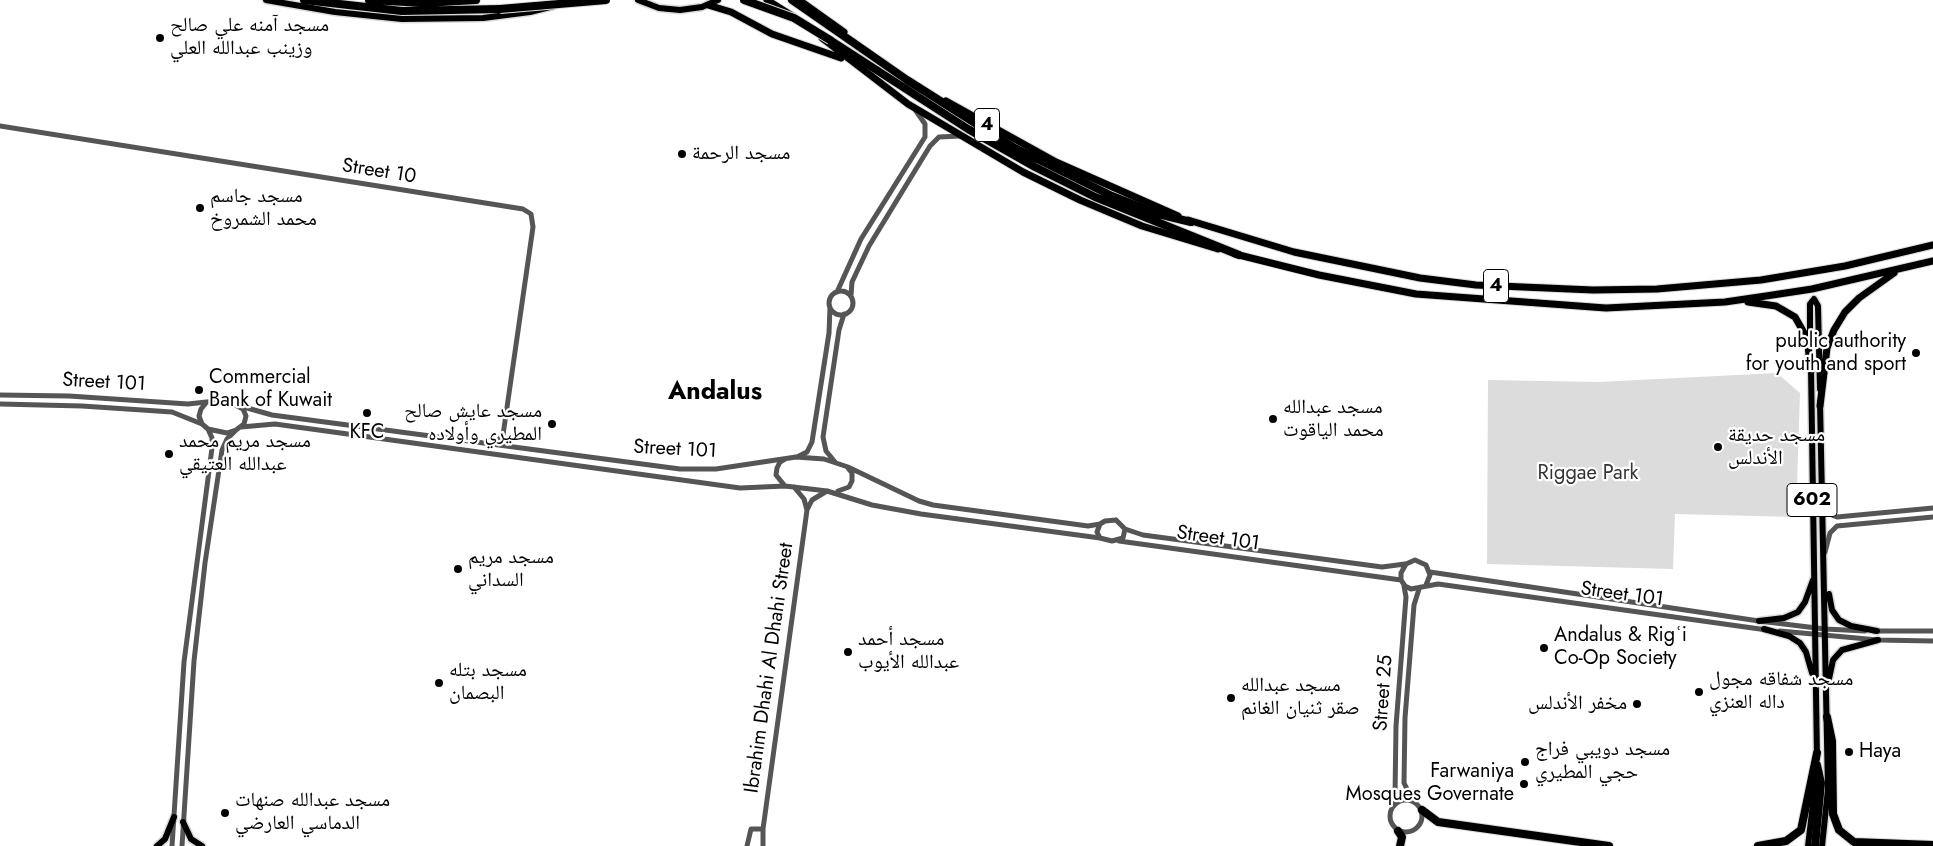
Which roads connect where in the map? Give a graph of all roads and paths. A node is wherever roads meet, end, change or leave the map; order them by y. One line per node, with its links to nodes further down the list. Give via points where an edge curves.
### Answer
1 (266, 0): 5 (main road, via 335,12 426,19 509,16 545,10)
2 (304, 0): 6 (highway, bridge, via 402,12 500,9)
3 (369, 0): 4 (highway, via 424,3)
4 (476, 0)
5 (573, 0)
6 (606, 0)
7 (638, 0): 13 (main road, via 673,10)
8 (718, 0): 13 (main road)
9 (744, 0): 22 (highway, bridge, via 782,13 830,40 968,129 1035,167 1095,197)
10 (767, 0): 14 (highway, 4)
11 (792, 0): 20 (highway, via 907,80 1014,147 1112,196 1158,214)
12 (800, 0): 20 (highway, 4, via 909,77 1010,138 1112,189)
13 (708, 5): 14 (highway, via 731,12 772,34 833,54)
14 (857, 66): 15 (highway, 4)
15 (908, 104): 17 (highway, 4); 18 (street, via 926,124 925,137)
16 (0, 126): 43 (street, Street 10, via 523,210 531,214 533,227)
17 (961, 136): 19 (street, via 939,137); 22 (highway, 4, via 1023,172 1089,204 1165,234)
18 (913, 156): 19 (street); 25 (street, via 861,239)
19 (920, 162): 26 (street, via 869,246 852,282)
20 (1191, 222): 21 (highway, 4, via 1294,252 1420,278 1476,285 1593,290 1657,289 1761,280 1845,266)
21 (1933, 245)
22 (1240, 256): 27 (highway, 4, via 1373,286 1454,298 1606,308)
23 (1933, 261): 24 (highway, 4)
24 (1909, 266): 27 (highway, 4, via 1812,289); 37 (highway, via 1871,288 1845,312 1827,348)
25 (837, 292): 26 (street, via 846,291); 28 (street, via 831,298)
26 (850, 296): 29 (street, via 851,307)
27 (1726, 302): 30 (highway, via 1762,302 1795,317 1807,338)
28 (830, 307): 29 (street, via 835,314); 46 (street, via 812,442 807,452)
29 (844, 314): 48 (street, via 823,437 826,451)
30 (1811, 371): 37 (main road, 602, via 1810,306 1814,299 1818,306); 79 (main road, 602)
31 (0, 394): 32 (street, Street 101)
32 (25, 394): 33 (street, Street 101); 35 (street, via 21,400)
33 (206, 403): 36 (street, via 225,400); 38 (street, via 199,412)
34 (0, 404): 35 (street, Street 101)
35 (23, 404): 38 (street, Street 101, via 172,412)
36 (240, 406): 39 (street, Street 101, via 272,415); 40 (street, via 246,416)
37 (1820, 406): 58 (main road, 602)
38 (202, 424): 41 (street)
39 (355, 426): 42 (street); 44 (street, Street 101)
40 (238, 428): 41 (street, via 222,433); 42 (street, Street 101, via 275,424); 76 (street, via 222,450)
41 (208, 429): 68 (street, via 212,448)
42 (353, 435): 52 (street, Street 101)
43 (503, 435): 44 (street); 45 (street)
44 (495, 444): 45 (street, Street 101)
45 (508, 446): 49 (street, Street 101)
46 (796, 457): 47 (street, Street 101); 48 (street, Street 101)
47 (786, 459): 50 (street, Street 101, via 708,470); 54 (street, via 780,462 776,475)
48 (835, 462): 51 (street, Street 101)
49 (638, 464): 50 (street, Street 101); 52 (street)
50 (664, 467): 53 (street, via 660,470)
51 (848, 467): 57 (street, via 852,473 849,487); 61 (street, Street 101, via 919,501)
52 (637, 475): 53 (street, Street 101)
53 (661, 478): 54 (street, Street 101, via 740,488)
54 (785, 486): 55 (street, Street 101)
55 (794, 487): 56 (street, Street 101); 60 (street, via 804,499)
56 (827, 490): 57 (street, Street 101); 60 (street, via 812,500)
57 (835, 492): 64 (street, Street 101, via 872,505)
58 (1822, 494): 59 (street, via 1826,512 1834,517); 73 (main road, 602)
59 (1933, 508)
60 (807, 510): 104 (street, Ibrahim Dhahi Al Dhahi Street)
61 (974, 512): 62 (street, Street 101); 64 (street)
62 (1000, 515): 65 (street, via 996,518); 66 (street, Street 101, via 1088,526)
63 (1933, 517): 73 (street, via 1837,526 1830,534)
64 (970, 521): 65 (street, Street 101)
65 (997, 524): 69 (street, Street 101)
66 (1100, 524): 67 (street, via 1113,520 1120,522); 69 (street, via 1097,532)
67 (1125, 529): 70 (street, via 1125,535); 71 (street, Street 101)
68 (200, 538): 76 (street, via 207,538); 95 (street, via 184,662)
69 (1100, 538): 70 (street)
70 (1119, 541): 74 (street, Street 101)
71 (1233, 547): 72 (street, Street 101); 74 (street, via 1235,553)
72 (1254, 550): 75 (street, via 1250,552); 77 (street, Street 101, via 1382,567)
73 (1825, 552): 80 (main road, 602)
74 (1231, 556): 75 (street, Street 101)
75 (1252, 559): 81 (street, Street 101)
76 (205, 563): 96 (street)
77 (1406, 564): 78 (street, via 1419,561); 81 (street, via 1402,569)
78 (1430, 572): 82 (street); 84 (street, Street 101)
79 (1815, 574): 84 (main road, via 1798,612 1784,618); 88 (main road, 602)
80 (1825, 575): 86 (main road, via 1830,605 1836,616 1848,625); 89 (main road, 602)
81 (1402, 581): 83 (street, via 1408,588); 100 (street, Street 25, via 1406,597)
82 (1426, 585): 83 (street); 85 (street, Street 101, via 1450,585)
83 (1419, 589): 99 (street, Street 25, via 1414,605 1404,735 1404,783)
84 (1759, 621): 88 (street, Street 101)
85 (1764, 629): 88 (street, Street 101); 92 (main road, via 1789,636 1802,646 1810,664)
86 (1877, 631): 87 (street); 89 (street)
87 (1933, 631)
88 (1815, 632): 89 (street); 92 (main road, 602)
89 (1825, 633): 90 (street); 93 (main road, 602)
90 (1878, 640): 91 (street); 93 (main road, via 1851,646 1836,656 1830,671)
91 (1933, 641)
92 (1816, 702): 97 (main road, 602)
93 (1826, 705): 94 (main road, 602)
94 (1827, 717): 106 (main road, 602, via 1828,789); 116 (highway, via 1832,741 1833,814 1839,830 1854,842)
95 (179, 735): 96 (street); 102 (street)
96 (188, 736): 103 (street)
97 (1817, 753): 98 (main road, 602); 115 (highway, via 1802,830 1786,841)
98 (1818, 766): 106 (highway, via 1821,783)
99 (1413, 801): 100 (street, via 1403,800); 101 (street)
100 (1393, 806): 105 (street, via 1390,820)
101 (1422, 810): 105 (street, via 1423,818 1417,828 1410,832); 114 (highway, via 1438,822)
102 (174, 817): 107 (main road, via 165,839); 108 (street)
103 (183, 822): 109 (street); 110 (main road, via 192,839)
104 (763, 829): 111 (street, via 751,829); 112 (street, Ibrahim Dhahi Al Dhahi Street)
105 (1398, 831): 113 (highway, via 1402,839)
106 (1815, 844)
107 (158, 846)
108 (172, 846)
109 (182, 846)
110 (202, 846)
111 (747, 846)
112 (763, 846)
113 (1400, 846)
114 (1609, 846)
115 (1758, 846)
116 (1933, 846)

